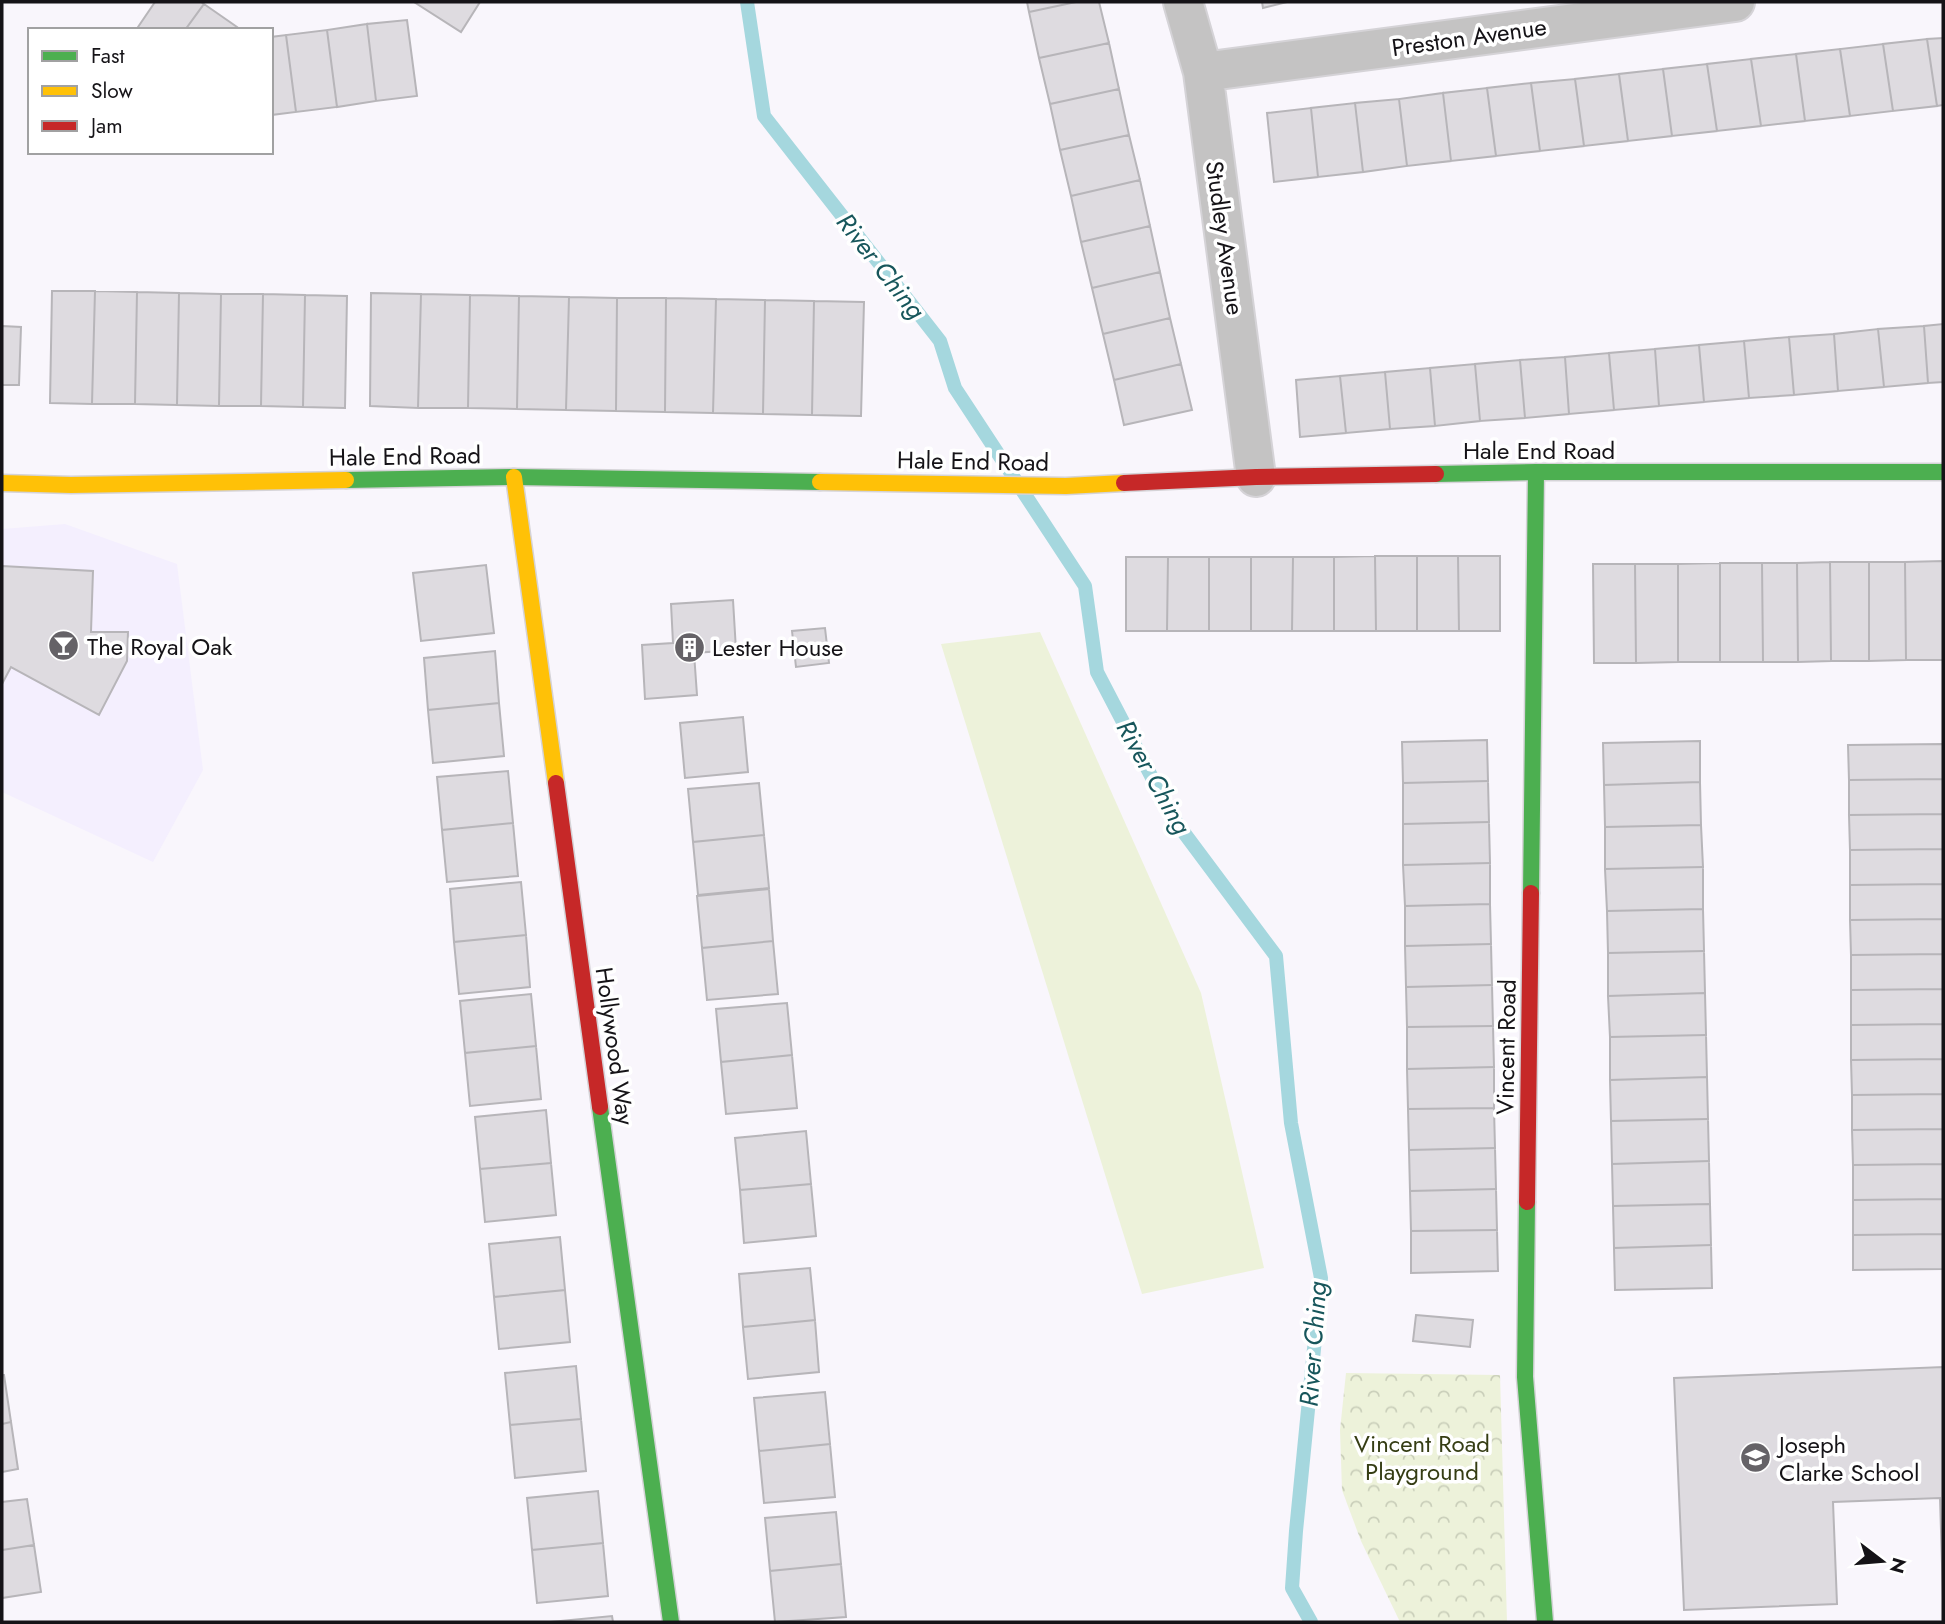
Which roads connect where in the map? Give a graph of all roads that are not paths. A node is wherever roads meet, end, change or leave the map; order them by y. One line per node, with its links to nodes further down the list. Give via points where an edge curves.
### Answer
1 (1183, 2): 3 (street, Studley Avenue)
2 (1735, 2): 3 (street, Preston Avenue)
3 (1203, 72): 7 (street, Studley Avenue)
4 (1536, 472): 5 (street, Hale End Road); 7 (street, Hale End Road); 10 (street, Vincent Road, via 1525,1377)
5 (1943, 472)
6 (514, 477): 7 (street, Hale End Road, via 1066,486); 8 (street, Hale End Road); 9 (street, Hollywood Way)
7 (1256, 477)
8 (2, 483)
9 (671, 1622)
10 (1545, 1622)

